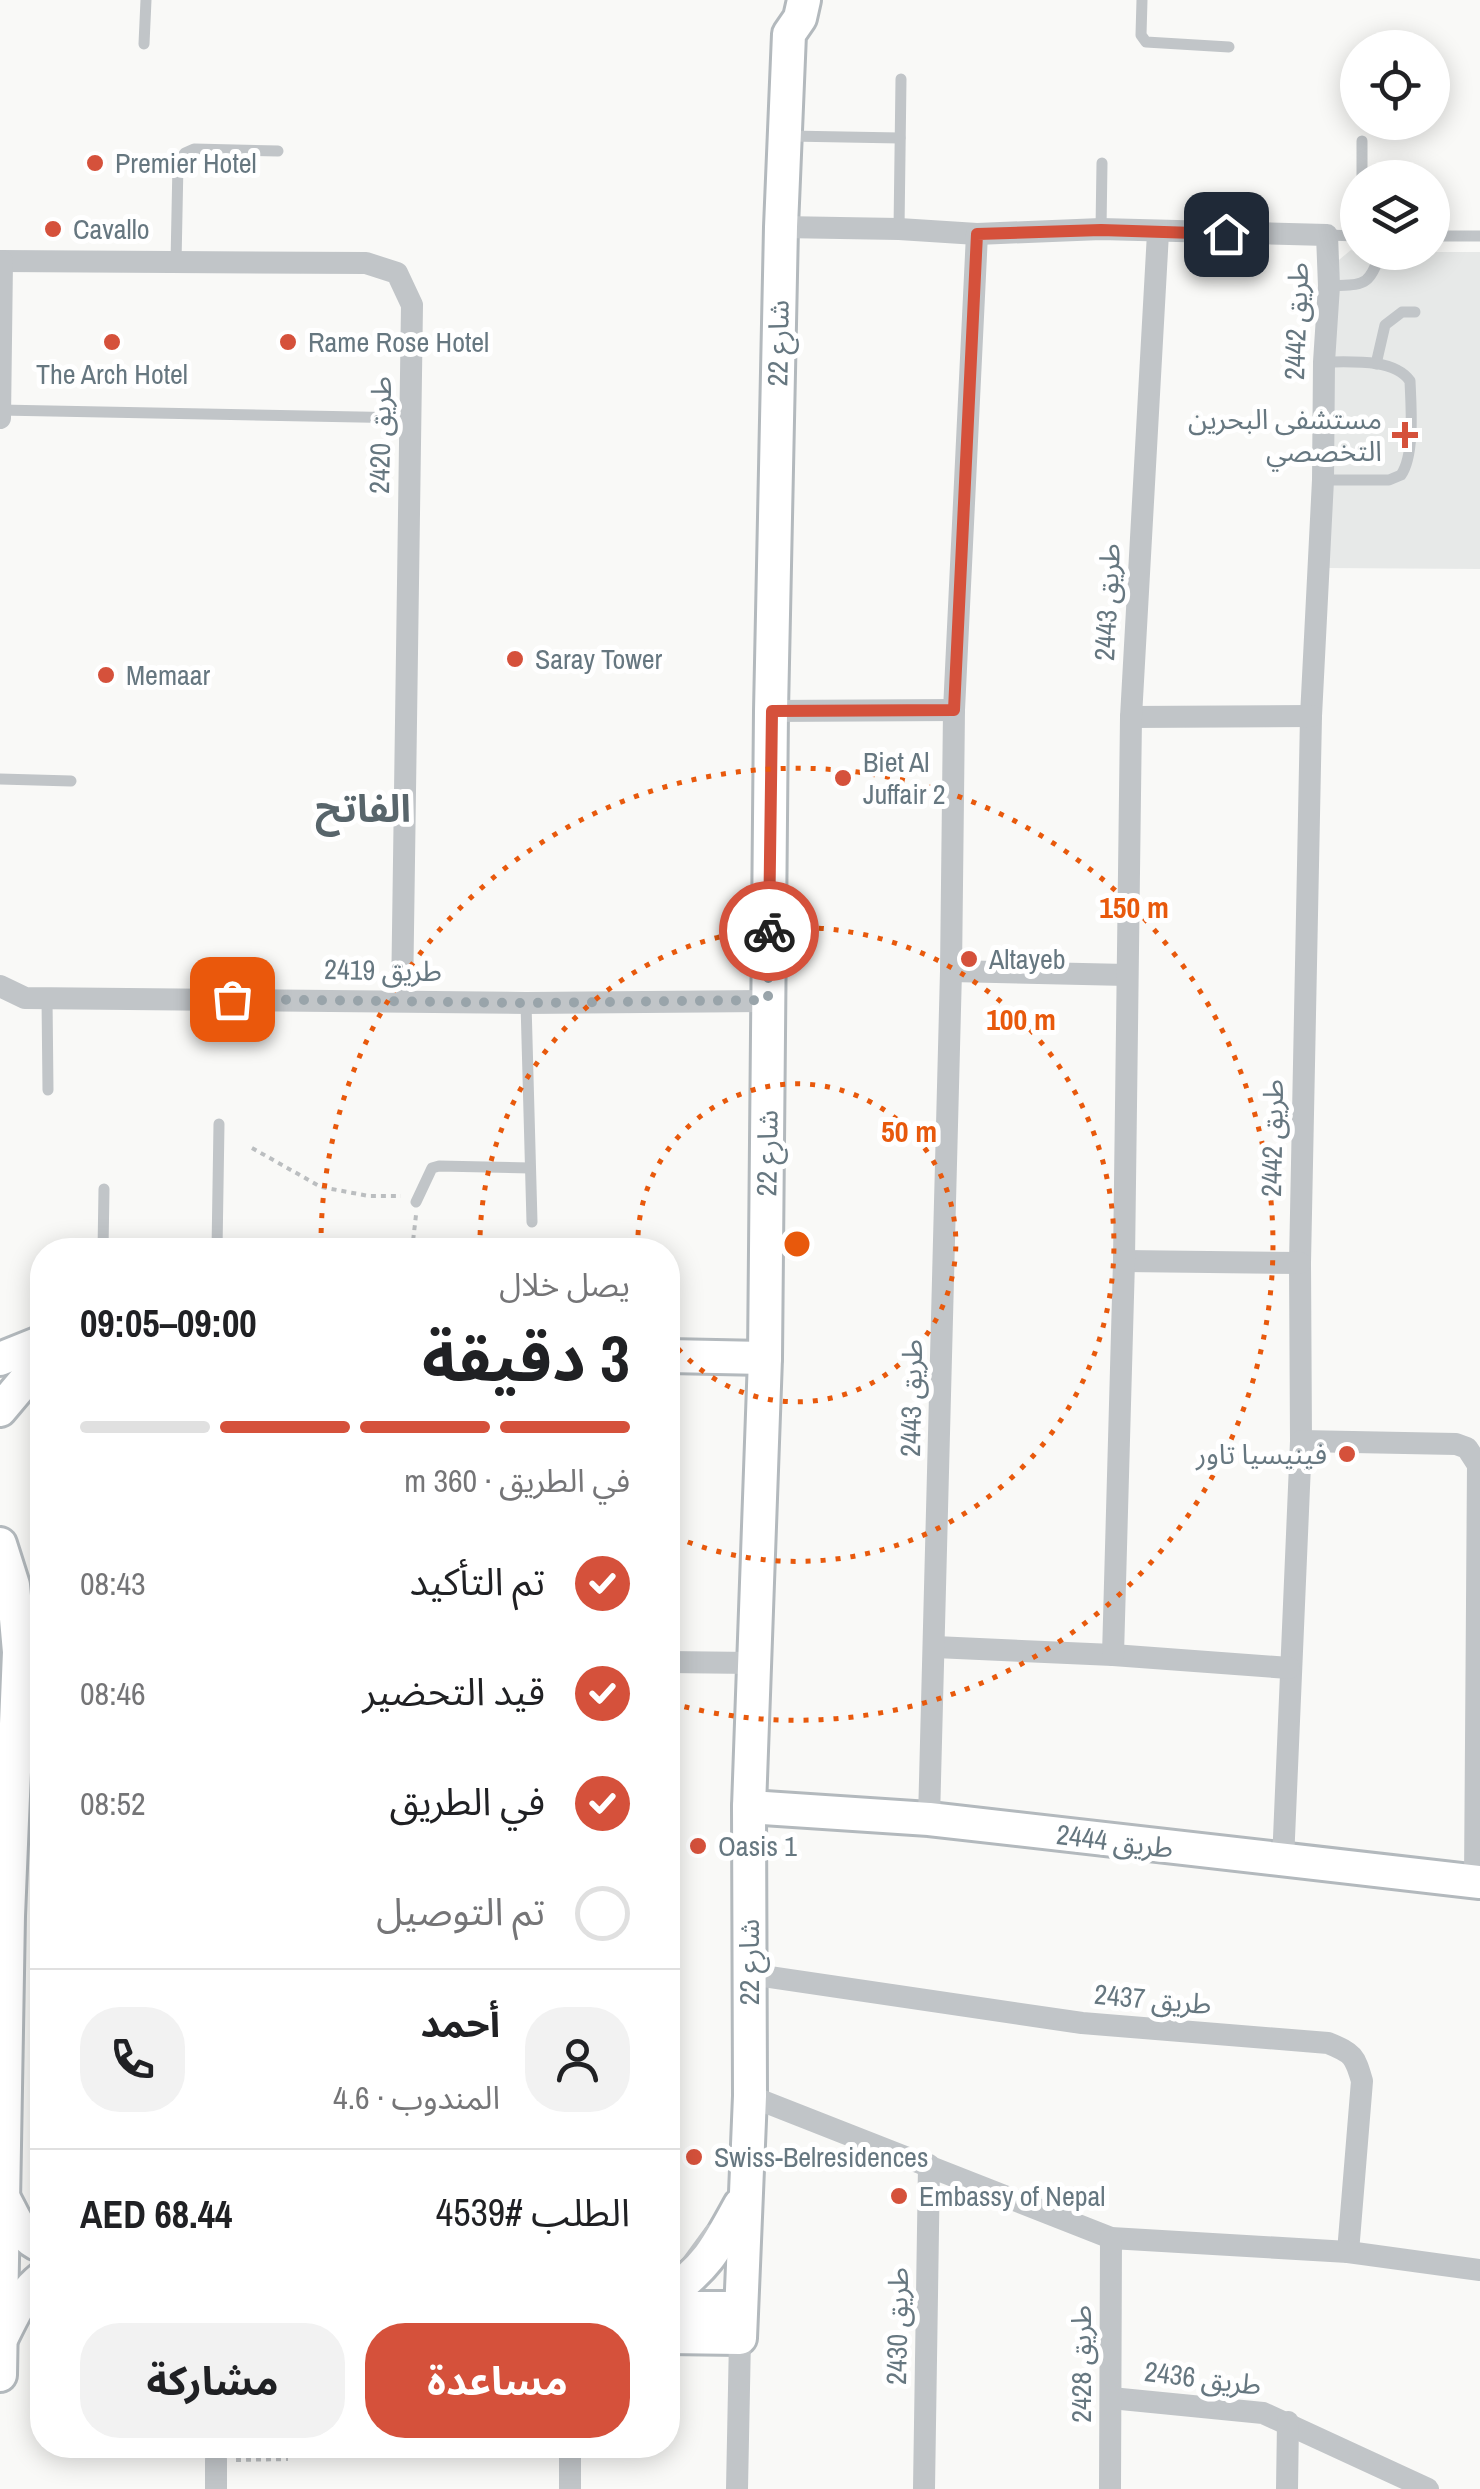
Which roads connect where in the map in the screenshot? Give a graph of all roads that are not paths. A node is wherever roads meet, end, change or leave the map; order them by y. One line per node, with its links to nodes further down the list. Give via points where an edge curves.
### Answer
1 (146, 0): 6 (lane)
2 (782, 0): 5 (street)
3 (804, 0): 5 (street, شارع 22)
4 (1142, 0): 7 (lane, via 1144,40)
5 (789, 34): 9 (street, شارع 22)
6 (144, 44)
7 (1228, 47)
8 (901, 79): 10 (lane)
9 (784, 136): 10 (lane); 15 (street, شارع 22)
10 (900, 138): 16 (lane)
11 (1362, 141): 13 (lane)
12 (278, 151): 25 (lane, via 194,149 181,156)
13 (1362, 160)
14 (1102, 163): 17 (lane)
15 (781, 227): 16 (street, طريق 2442); 35 (street, شارع 22)
16 (899, 229): 19 (street, طريق 2442)
17 (1101, 230): 18 (street, طريق 2442); 19 (street, طريق 2442)
18 (1158, 233): 20 (street, طريق 2442); 37 (street, طريق 2443)
19 (977, 234): 34 (street, طريق 2443)
20 (1328, 236): 21 (lane); 27 (street, طريق 2442)
21 (1340, 236)
22 (1450, 236): 23 (lane)
23 (1480, 236)
24 (1, 262): 25 (street, طريق 2420, via 35,254); 31 (street)
25 (176, 262): 32 (street, طريق 2420, via 366,263 397,273 412,306)
26 (1373, 270): 27 (lane, via 1361,286)
27 (1329, 286): 29 (street, طريق 2442)
28 (1415, 312): 30 (lane, via 1402,312 1385,325)
29 (1324, 362): 30 (lane); 33 (street, طريق 2442)
30 (1376, 364): 33 (lane, via 1410,380 1406,468 1389,480)
31 (0, 414): 32 (lane)
32 (411, 418): 45 (street, طريق 2420)
33 (1323, 480): 36 (street, طريق 2442)
34 (954, 710): 35 (street); 40 (street, طريق 2443)
35 (772, 711): 44 (street, شارع 22)
36 (1311, 716): 37 (street); 56 (street, طريق 2442)
37 (1131, 717): 41 (street, طريق 2443)
38 (0, 779): 39 (lane)
39 (70, 781)
40 (951, 971): 41 (street); 67 (street, طريق 2443)
41 (1127, 974): 55 (street, طريق 2443)
42 (0, 986): 43 (street, طريق 2419, via 25,998)
43 (48, 998): 45 (street, طريق 2419); 47 (lane)
44 (768, 1000): 46 (street, طريق 2419); 59 (street, شارع 22)
45 (388, 1003): 46 (street, طريق 2419)
46 (526, 1003): 49 (lane)
47 (48, 1090)
48 (219, 1124): 54 (lane)
49 (530, 1168): 51 (lane, via 432,1168); 52 (lane)
50 (104, 1189): 53 (lane)
51 (416, 1202)
52 (532, 1222)
53 (103, 1238)
54 (217, 1238)
55 (1124, 1261): 56 (street); 68 (street, طريق 2443)
56 (1300, 1263): 65 (street, طريق 2442)
57 (680, 1356): 59 (street)
58 (30, 1358): 60 (street)
59 (765, 1358): 70 (street, شارع 22)
60 (0, 1359)
61 (30, 1365): 63 (street)
62 (30, 1371): 64 (street)
63 (0, 1385)
64 (0, 1410)
65 (1302, 1441): 71 (street, طريق 2442); 75 (street, via 1456,1444 1478,1465)
66 (0, 1544): 76 (street, via 13,1584 19,1652)
67 (935, 1647): 68 (street); 73 (street, طريق 2443)
68 (1114, 1654): 71 (street)
69 (680, 1662): 70 (street)
70 (752, 1663): 72 (street, شارع 22)
71 (1289, 1668): 74 (street, طريق 2442)
72 (749, 1807): 73 (street, طريق 2444); 77 (street, شارع 22)
73 (929, 1819): 74 (street, طريق 2444)
74 (1283, 1861): 75 (street, طريق 2444)
75 (1478, 1881)
76 (4, 1927): 80 (street)
77 (749, 1974): 78 (street, شارع 22); 84 (street, طريق 2437, via 1082,2023 1328,2043 1346,2050 1362,2081)
78 (750, 2096): 79 (street); 81 (street, شارع 22)
79 (929, 2165): 82 (street); 100 (street, طريق 2430)
80 (1, 2193): 83 (street); 91 (street)
81 (740, 2206): 86 (street, via 717,2249); 89 (street, شارع 22)
82 (1111, 2238): 84 (street); 93 (street, طريق 2428)
83 (30, 2239)
84 (1348, 2252): 85 (street)
85 (1480, 2270)
86 (680, 2288)
87 (30, 2290): 91 (street)
88 (680, 2300): 89 (street)
89 (739, 2323): 90 (street); 99 (street, شارع 22)
90 (680, 2334)
91 (0, 2340): 92 (street)
92 (0, 2375)
93 (1111, 2398): 94 (street, طريق 2436, via 1263,2412); 101 (street, طريق 2428)
94 (1288, 2422): 102 (street, طريق 2436); 103 (street, طريق 2436)
95 (570, 2458): 98 (street)
96 (216, 2460): 97 (street)
97 (216, 2489)
98 (570, 2489)
99 (737, 2489)
100 (924, 2489)
101 (1110, 2489)
102 (1286, 2489)
103 (1428, 2489)

